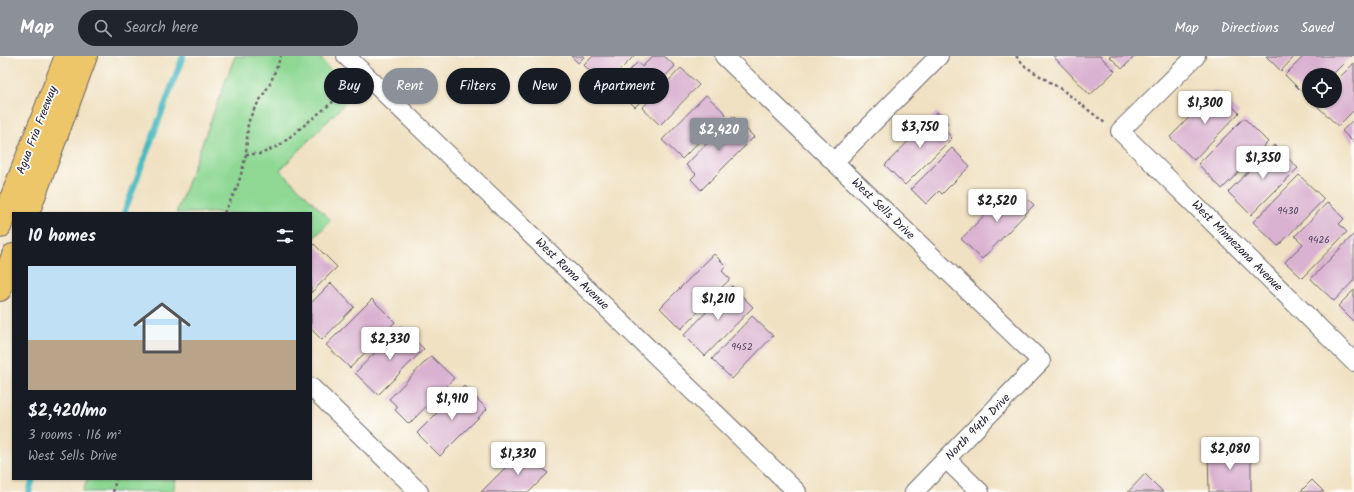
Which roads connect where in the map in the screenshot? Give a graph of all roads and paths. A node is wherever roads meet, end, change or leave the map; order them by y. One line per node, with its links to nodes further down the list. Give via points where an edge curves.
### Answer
1 (66, 56): 17 (highway, Agua Fria Freeway)
2 (86, 56): 15 (highway)
3 (281, 56): 13 (path, via 270,84 248,123)
4 (346, 56): 9 (street, West Roma Avenue)
5 (724, 56): 14 (street, West Sells Drive)
6 (940, 56): 14 (street)
7 (1016, 56): 12 (path, via 1026,67)
8 (1196, 56): 12 (street)
9 (358, 68)
10 (374, 84): 27 (street, West Roma Avenue)
11 (331, 104): 13 (path, via 280,145 261,154)
12 (1120, 131): 21 (street, West Minnezona Avenue)
13 (246, 154): 16 (path, via 237,188)
14 (834, 162): 20 (street, West Sells Drive)
15 (28, 212)
16 (225, 212)
17 (0, 227)
18 (12, 258): 19 (highway)
19 (0, 290)
20 (1041, 361): 23 (street, North 94th Drive)
21 (1354, 362)
22 (312, 388): 26 (street)
23 (946, 459): 28 (street, North 94th Drive); 29 (street)
24 (116, 480): 25 (path)
25 (113, 492)
26 (419, 492)
27 (797, 492)
28 (914, 492)
29 (980, 492)

